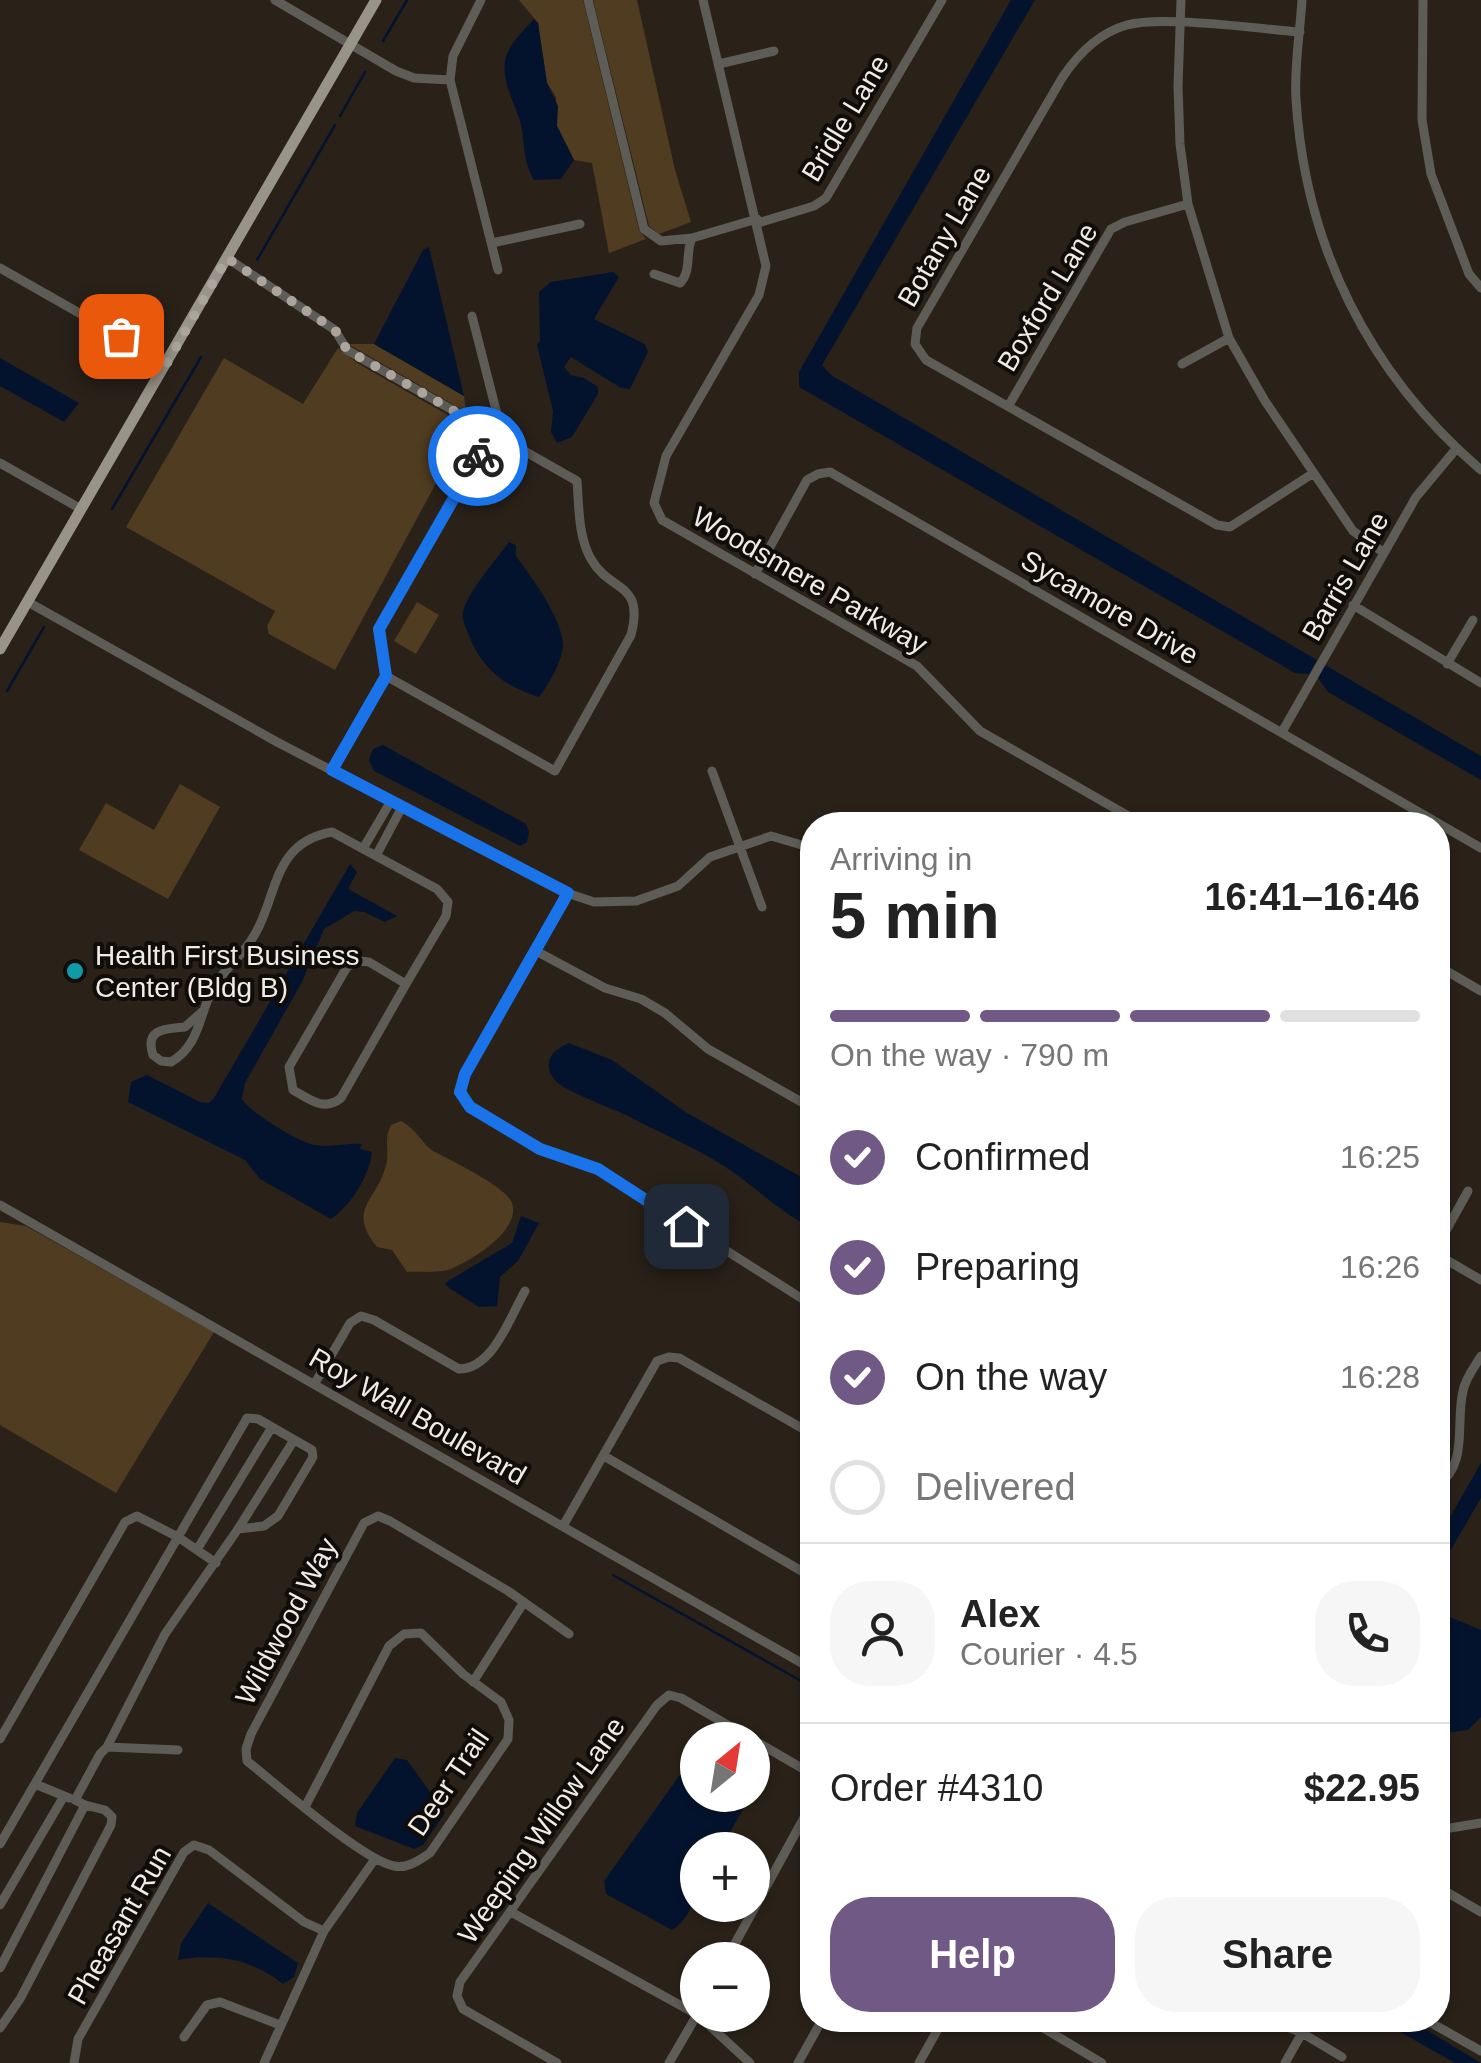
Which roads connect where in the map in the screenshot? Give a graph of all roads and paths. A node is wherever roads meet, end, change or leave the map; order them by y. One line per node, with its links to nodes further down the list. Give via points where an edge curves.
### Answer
1 (275, 0): 12 (street)
2 (376, 0): 12 (main road)
3 (482, 0): 15 (street, via 453,56)
4 (588, 0): 19 (street, via 644,228 661,241)
5 (703, 0): 14 (street, Woodsmere Parkway)
6 (940, 0): 17 (street, Bridle Lane, via 826,198)
7 (1181, 0): 10 (street)
8 (1302, 0): 11 (street)
9 (1424, 0): 25 (street, via 1422,120 1431,174 1469,274)
10 (1180, 23): 11 (street, Botany Lane); 16 (street, via 1180,144); 30 (street, Botany Lane, via 1130,24 1100,36 1075,58 917,328 915,344 926,360)
11 (1300, 32): 32 (street, via 1301,150 1329,261 1380,358)
12 (351, 44): 15 (street, via 414,78); 21 (main road)
13 (774, 51): 14 (street)
14 (720, 64): 17 (street, Woodsmere Parkway)
15 (450, 80): 20 (street)
16 (1188, 204): 27 (street); 30 (street, Boxford Lane, via 1110,230)
17 (758, 221): 19 (street, Bridle Lane); 38 (street, Woodsmere Parkway, via 766,266 759,295 666,456 654,503 662,520)
18 (580, 224): 20 (street)
19 (692, 238): 24 (street, via 684,279 674,283)
20 (492, 244): 23 (street)
21 (227, 258): 28 (main road); 31 (street, via 335,330 347,350)
22 (0, 268): 28 (street)
23 (498, 270)
24 (654, 274)
25 (1481, 288)
26 (472, 316): 31 (street, via 497,414)
27 (1229, 338): 29 (street); 35 (street)
28 (167, 363): 36 (main road)
29 (1182, 364)
30 (1009, 405): 35 (street, Botany Lane, via 1216,526 1230,527)
31 (491, 432): 44 (street, via 379,629); 44 (street, via 577,481 591,560 631,596 631,635 555,771)
32 (1456, 448): 34 (street); 37 (street, Barris Lane)
33 (0, 463): 36 (street)
34 (1481, 470)
35 (1312, 474): 37 (street, via 1353,531)
36 (81, 509): 39 (main road)
37 (1383, 552): 40 (street, Barris Lane)
38 (755, 574): 46 (street, Sycamore Drive, via 807,480 830,472); 51 (street, Woodsmere Parkway, via 917,666 980,731)
39 (28, 602): 42 (main road); 47 (street)
40 (1353, 606): 43 (street); 46 (street, Barris Lane)
41 (1473, 620): 43 (street)
42 (0, 649)
43 (1447, 664): 45 (street)
44 (386, 676): 47 (street)
45 (1481, 682)
46 (1282, 732): 52 (street, Sycamore Drive)
47 (332, 770): 49 (street)
48 (712, 771): 56 (street)
49 (391, 801): 50 (street); 55 (street)
50 (402, 807): 58 (street); 59 (street)
51 (1121, 812)
52 (1419, 812)
53 (1450, 830): 57 (street, Sycamore Drive)
54 (800, 845): 56 (street, via 770,836)
55 (364, 847): 58 (street); 65 (street, via 332,832 294,850 277,873 257,930 221,974)
56 (738, 847): 59 (street, via 710,857 678,886 636,901 594,902); 60 (street)
57 (1481, 848)
58 (377, 854): 63 (street, via 448,902)
59 (568, 893): 61 (street)
60 (762, 906)
61 (536, 952): 66 (street, via 641,999 708,1049); 73 (street, via 465,1074 464,1101 540,1149 598,1169)
62 (1450, 973): 64 (street)
63 (406, 984): 63 (street, via 333,1105 293,1090 288,1067 348,967 369,962)
64 (1481, 991)
65 (204, 1010): 65 (street, via 178,1058 166,1063 152,1055 155,1032 185,1027)
66 (800, 1101)
67 (1468, 1191): 69 (street)
68 (0, 1205): 75 (street, Roy Wall Boulevard)
69 (1450, 1223)
70 (1450, 1262): 71 (street)
71 (1481, 1280)
72 (525, 1291): 75 (street, via 486,1359 472,1369 459,1369 360,1316)
73 (800, 1297)
74 (1481, 1356): 80 (street, via 1463,1388 1460,1450)
75 (316, 1383): 81 (street, Roy Wall Boulevard)
76 (272, 1427): 78 (street); 83 (street, via 247,1418); 84 (street)
77 (800, 1427): 79 (street, via 668,1357 658,1361)
78 (294, 1440): 82 (street); 82 (street, via 312,1450 313,1458 278,1516 264,1526)
79 (604, 1456): 81 (street); 86 (street)
80 (1450, 1473)
81 (563, 1526): 89 (street, Roy Wall Boulevard)
82 (238, 1529): 85 (street)
83 (178, 1537): 84 (street); 91 (street, via 137,1516 124,1522); 95 (street)
84 (198, 1548): 85 (street)
85 (216, 1563): 92 (street, via 165,1634)
86 (800, 1570)
87 (524, 1602): 88 (street, Wildwood Way); 90 (street); 97 (street, Wildwood Way, via 390,1521 378,1516 364,1523 246,1749 247,1761)
88 (569, 1634)
89 (800, 1662)
90 (473, 1682): 97 (street, Deer Trail, via 421,1633 404,1634 389,1646); 102 (street, Deer Trail, via 501,1702 508,1739 430,1853 396,1867)
91 (0, 1739)
92 (108, 1747): 93 (street); 96 (street)
93 (178, 1750)
94 (800, 1767): 105 (street, Weeping Willow Lane, via 670,1695)
95 (35, 1784): 96 (street); 101 (street)
96 (75, 1800): 104 (street); 109 (street); 112 (street, via 105,1810 111,1825)
97 (305, 1807): 102 (street, Wildwood Way)
98 (1481, 1823): 100 (street)
99 (800, 1824): 108 (street)
100 (1450, 1828)
101 (0, 1844)
102 (374, 1859): 107 (street)
103 (1450, 1894): 106 (street)
104 (0, 1905)
105 (511, 1912): 110 (street); 126 (street, Weeping Willow Lane, via 460,1982 457,1996 463,2009)
106 (1481, 1912)
107 (324, 1931): 111 (street); 124 (street, Pheasant Run, via 194,1846 184,1852 78,2039)
108 (736, 1942)
109 (0, 1968)
110 (680, 2005)
111 (280, 2025): 121 (street, via 220,2002 208,2005); 125 (street)
112 (0, 2028)
113 (687, 2032): 127 (street)
114 (716, 2032): 128 (street)
115 (815, 2032): 129 (street)
116 (935, 2032): 130 (street)
117 (1050, 2032): 131 (street)
118 (1297, 2032): 120 (street)
119 (1447, 2032): 122 (street)
120 (1302, 2034): 123 (street); 132 (street)
121 (184, 2037)
122 (1481, 2051)
123 (1342, 2057)
124 (74, 2063)
125 (264, 2063)
126 (557, 2063)
127 (669, 2063)
128 (750, 2063)
129 (798, 2063)
130 (918, 2063)
131 (1102, 2063)
132 (1285, 2063)

